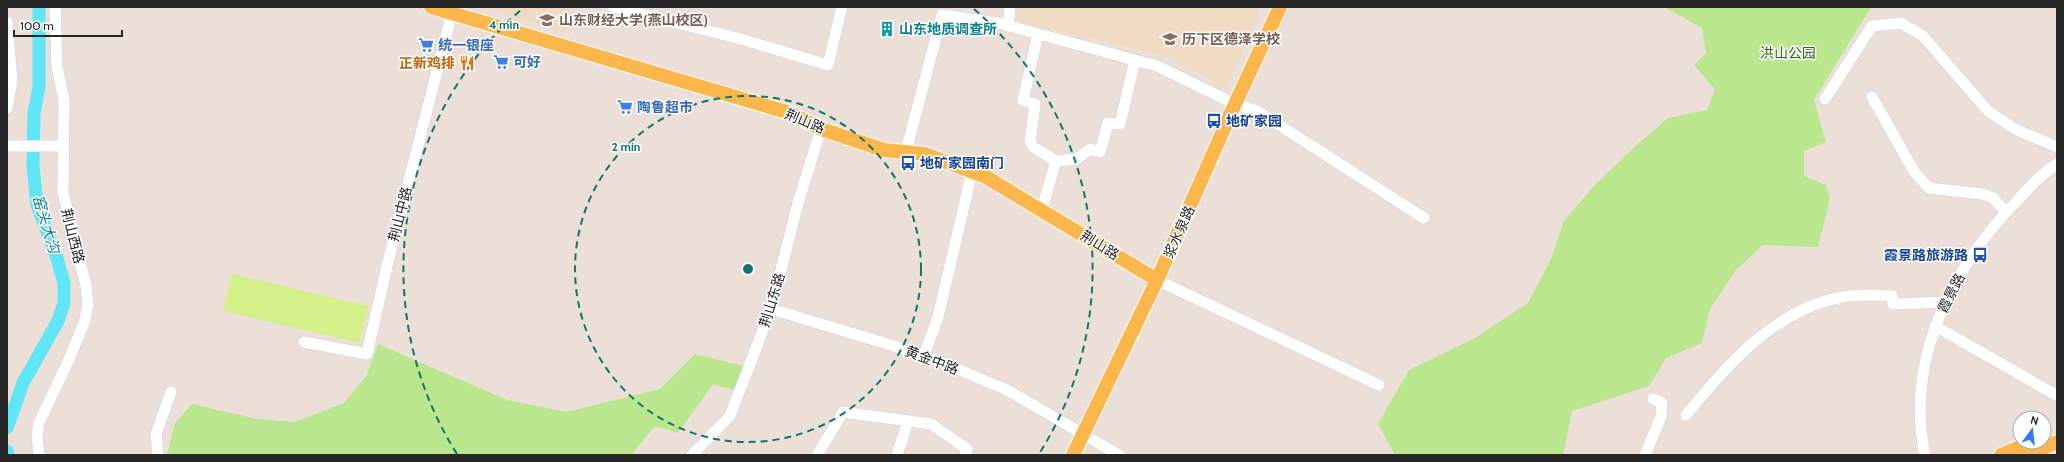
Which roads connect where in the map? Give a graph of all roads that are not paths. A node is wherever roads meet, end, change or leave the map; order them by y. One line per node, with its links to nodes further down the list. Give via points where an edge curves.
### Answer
1 (56, 7): 19 (street, 荆山西路, via 58,66 64,100)
2 (431, 7): 8 (main road, 荆山路)
3 (613, 7): 4 (street, via 828,65)
4 (842, 7)
5 (1010, 7): 10 (street)
6 (1280, 7): 15 (main road, 浆水泉路)
7 (943, 11): 10 (street); 21 (street)
8 (452, 13): 17 (main road, 荆山路, via 790,113); 32 (street, 荆山中路, via 366,354)
9 (7, 22): 16 (street, via 12,81)
10 (1008, 26): 11 (street)
11 (1038, 34): 12 (street); 22 (street, via 1023,100 1035,104 1030,141 1032,147)
12 (1135, 60): 15 (street, via 1157,66); 22 (street, via 1120,124 1108,123 1100,152 1090,149 1077,159)
13 (1872, 97): 26 (street, via 1915,173 1924,184 1937,190 1982,194 1993,198)
14 (1825, 99): 20 (street, via 1872,26 1901,23 1923,36 1988,111 2015,128)
15 (1235, 104): 27 (street, via 1257,112); 28 (main road, 浆水泉路)
16 (7, 108)
17 (821, 129): 21 (main road, 荆山路, via 884,150); 30 (street, 荆山东路, via 798,203)
18 (7, 146): 19 (street)
19 (59, 146): 43 (street, 荆山西路, via 63,192 86,286 88,305 70,357 39,423)
20 (2057, 147)
21 (906, 151): 24 (main road, 荆山路, via 938,158)
22 (1056, 161): 25 (street)
23 (2057, 164): 26 (street, 霞景路)
24 (972, 172): 25 (main road, 荆山路, via 986,176); 33 (street, via 938,317)
25 (1042, 209): 28 (main road, 荆山路)
26 (2006, 212): 29 (street, 霞景路, via 1983,239 1954,283)
27 (1424, 218)
28 (1157, 280): 34 (street); 40 (main road, 浆水泉路)
29 (1945, 302): 31 (street, 霞景路); 38 (street, via 1893,304 1892,296 1862,295 1839,297 1790,315 1727,366)
30 (771, 309): 33 (street, 黄金中路); 45 (street, 荆山东路, via 730,416)
31 (1935, 326): 36 (street, via 2049,391); 52 (street, 霞景路, via 1927,350 1920,394 1920,432)
32 (304, 342)
33 (924, 355): 40 (street, 黄金中路, via 1007,390)
34 (1379, 385)
35 (170, 392): 44 (street, via 156,434)
36 (2057, 393)
37 (1653, 399): 51 (street, via 1662,403 1661,417)
38 (1686, 415)
39 (908, 421): 46 (street, via 843,412); 47 (street); 48 (street, via 931,424 967,449)
40 (1083, 434): 49 (main road, 浆水泉路); 50 (street, 黄金中路)
41 (2057, 442): 54 (main road)
42 (2013, 450): 53 (main road)
43 (39, 455)
44 (158, 455)
45 (692, 455)
46 (817, 455)
47 (897, 455)
48 (965, 455)
49 (1073, 455)
50 (1119, 455)
51 (1645, 455)
52 (1925, 455)
53 (2001, 455)
54 (2027, 455)

